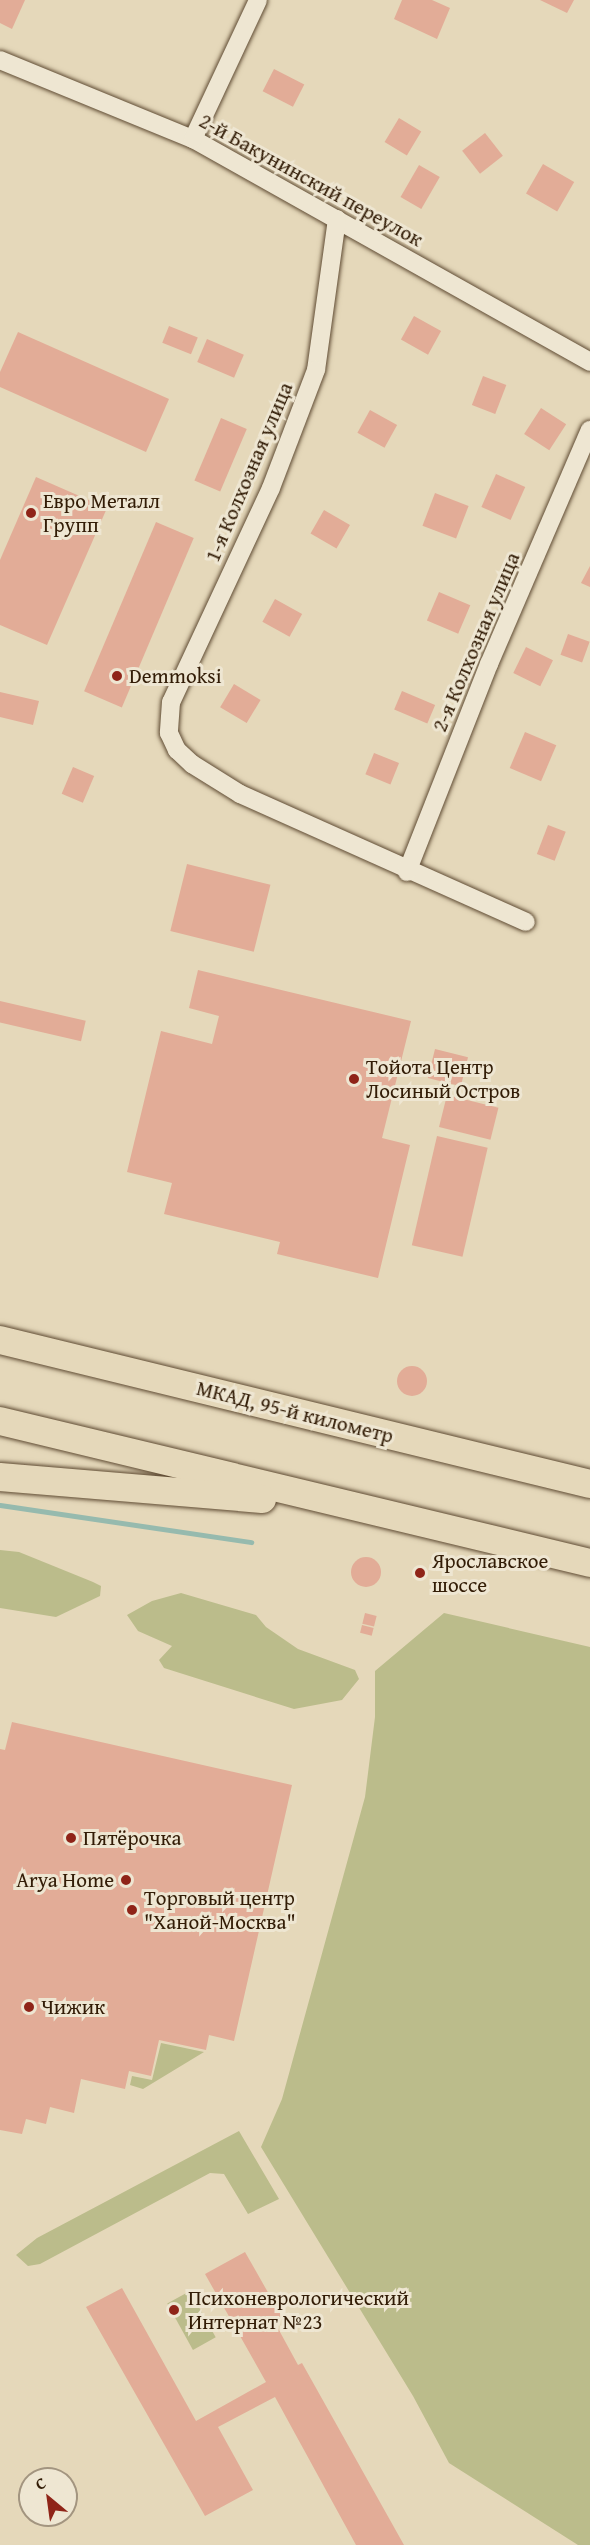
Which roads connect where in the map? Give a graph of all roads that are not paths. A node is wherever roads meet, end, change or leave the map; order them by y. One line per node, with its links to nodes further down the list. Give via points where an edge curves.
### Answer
1 (258, 0): 3 (street)
2 (0, 60): 3 (street, 2-й Бакунинский переулок)
3 (193, 139): 4 (street, 2-й Бакунинский переулок)
4 (337, 219): 5 (street, 2-й Бакунинский переулок); 7 (street, 1-я Колхозная улица, via 316,370 271,488 171,702 169,733 177,750 192,764 240,794)
5 (590, 362)
6 (590, 430): 7 (street, 2-я Колхозная улица, via 489,664)
7 (407, 872): 8 (street)
8 (526, 922)
9 (0, 1340): 12 (highway, МКАД, 95-й километр)
10 (0, 1421): 13 (highway)
11 (0, 1477): 13 (highway)
12 (590, 1484)
13 (342, 1504): 14 (highway)
14 (590, 1563)

